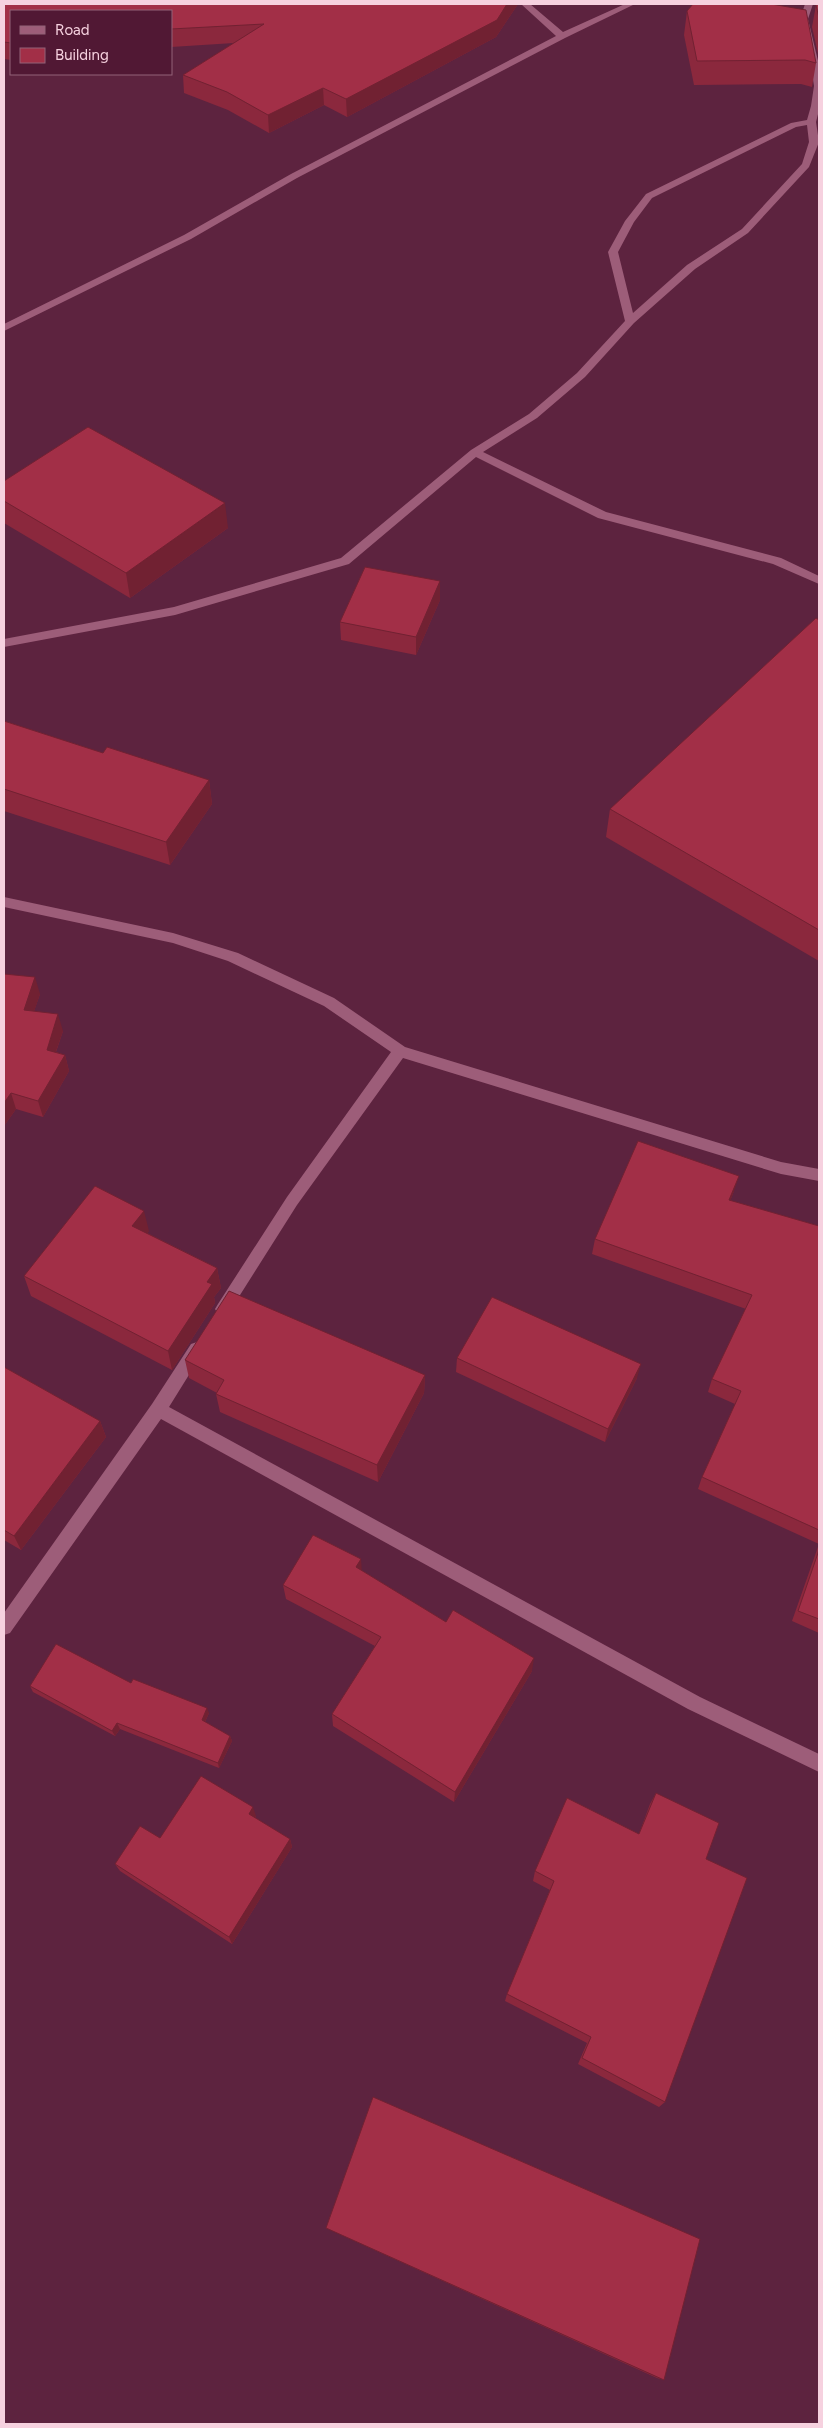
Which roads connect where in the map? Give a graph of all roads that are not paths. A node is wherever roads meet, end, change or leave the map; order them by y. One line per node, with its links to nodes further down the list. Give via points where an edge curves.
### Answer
1 (525, 4): 4 (street)
2 (631, 4): 4 (street)
3 (809, 4): 5 (street, via 804,19 818,86)
4 (562, 36): 9 (street, via 179,240)
5 (811, 122): 6 (street, via 814,142); 8 (street, via 794,125 649,196 613,252)
6 (806, 165): 7 (street); 8 (street, via 745,230 691,267)
7 (819, 167)
8 (630, 321): 10 (street, via 580,375 533,416)
9 (4, 328)
10 (475, 452): 11 (street, via 602,515 777,561); 12 (street, via 345,561 175,612)
11 (819, 580)
12 (4, 643)
13 (4, 902): 14 (street, via 173,938 233,957 329,1002)
14 (400, 1051): 15 (street, via 781,1168); 16 (street, via 292,1202)
15 (819, 1175)
16 (217, 1318)
17 (206, 1334): 18 (street)
18 (158, 1409): 19 (street); 20 (street, via 694,1703)
19 (4, 1627)
20 (819, 1763)

